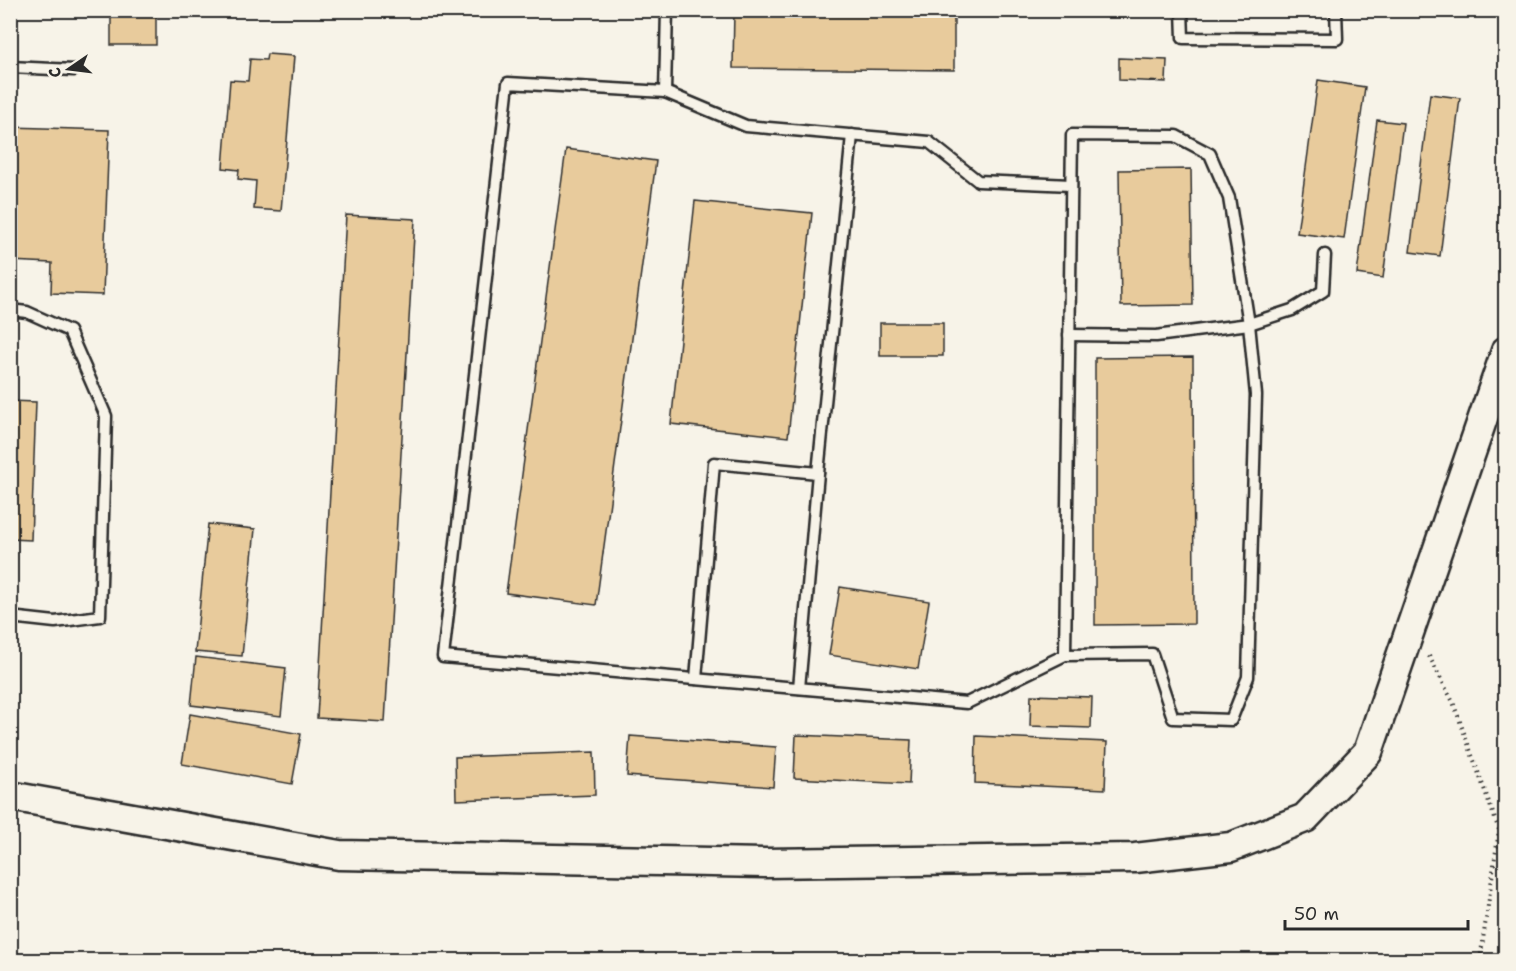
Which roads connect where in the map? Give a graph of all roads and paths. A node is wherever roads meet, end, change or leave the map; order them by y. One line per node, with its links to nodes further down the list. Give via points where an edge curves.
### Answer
1 (667, 10): 6 (lane)
2 (1182, 10): 3 (lane, via 1183,38 1337,39)
3 (1336, 10)
4 (10, 67): 5 (lane)
5 (74, 70)
6 (665, 92): 7 (lane, via 746,126); 18 (lane, via 508,82 443,657)
7 (852, 135): 8 (lane, via 929,142 978,181); 14 (lane)
8 (1071, 185): 11 (lane, via 1072,135 1176,136 1210,154 1229,198); 12 (lane)
9 (1325, 255): 11 (lane, via 1323,291 1292,310)
10 (10, 310): 15 (lane, via 27,312 69,331 106,416 100,616 55,622)
11 (1249, 324): 12 (lane, via 1156,336); 17 (lane, via 1256,395 1248,676 1232,720 1173,718 1152,654)
12 (1069, 335): 17 (lane)
13 (1506, 351): 16 (street)
14 (818, 473): 18 (lane, via 714,463); 19 (lane)
15 (10, 616)
16 (1412, 624): 20 (street, via 1368,752 1305,818 1231,847 1135,858 765,862 339,855); 21 (path, via 1452,702 1499,830)
17 (1065, 655): 19 (lane, via 967,704)
18 (696, 679): 19 (lane)
19 (799, 688)
20 (10, 796)
21 (1480, 960)

